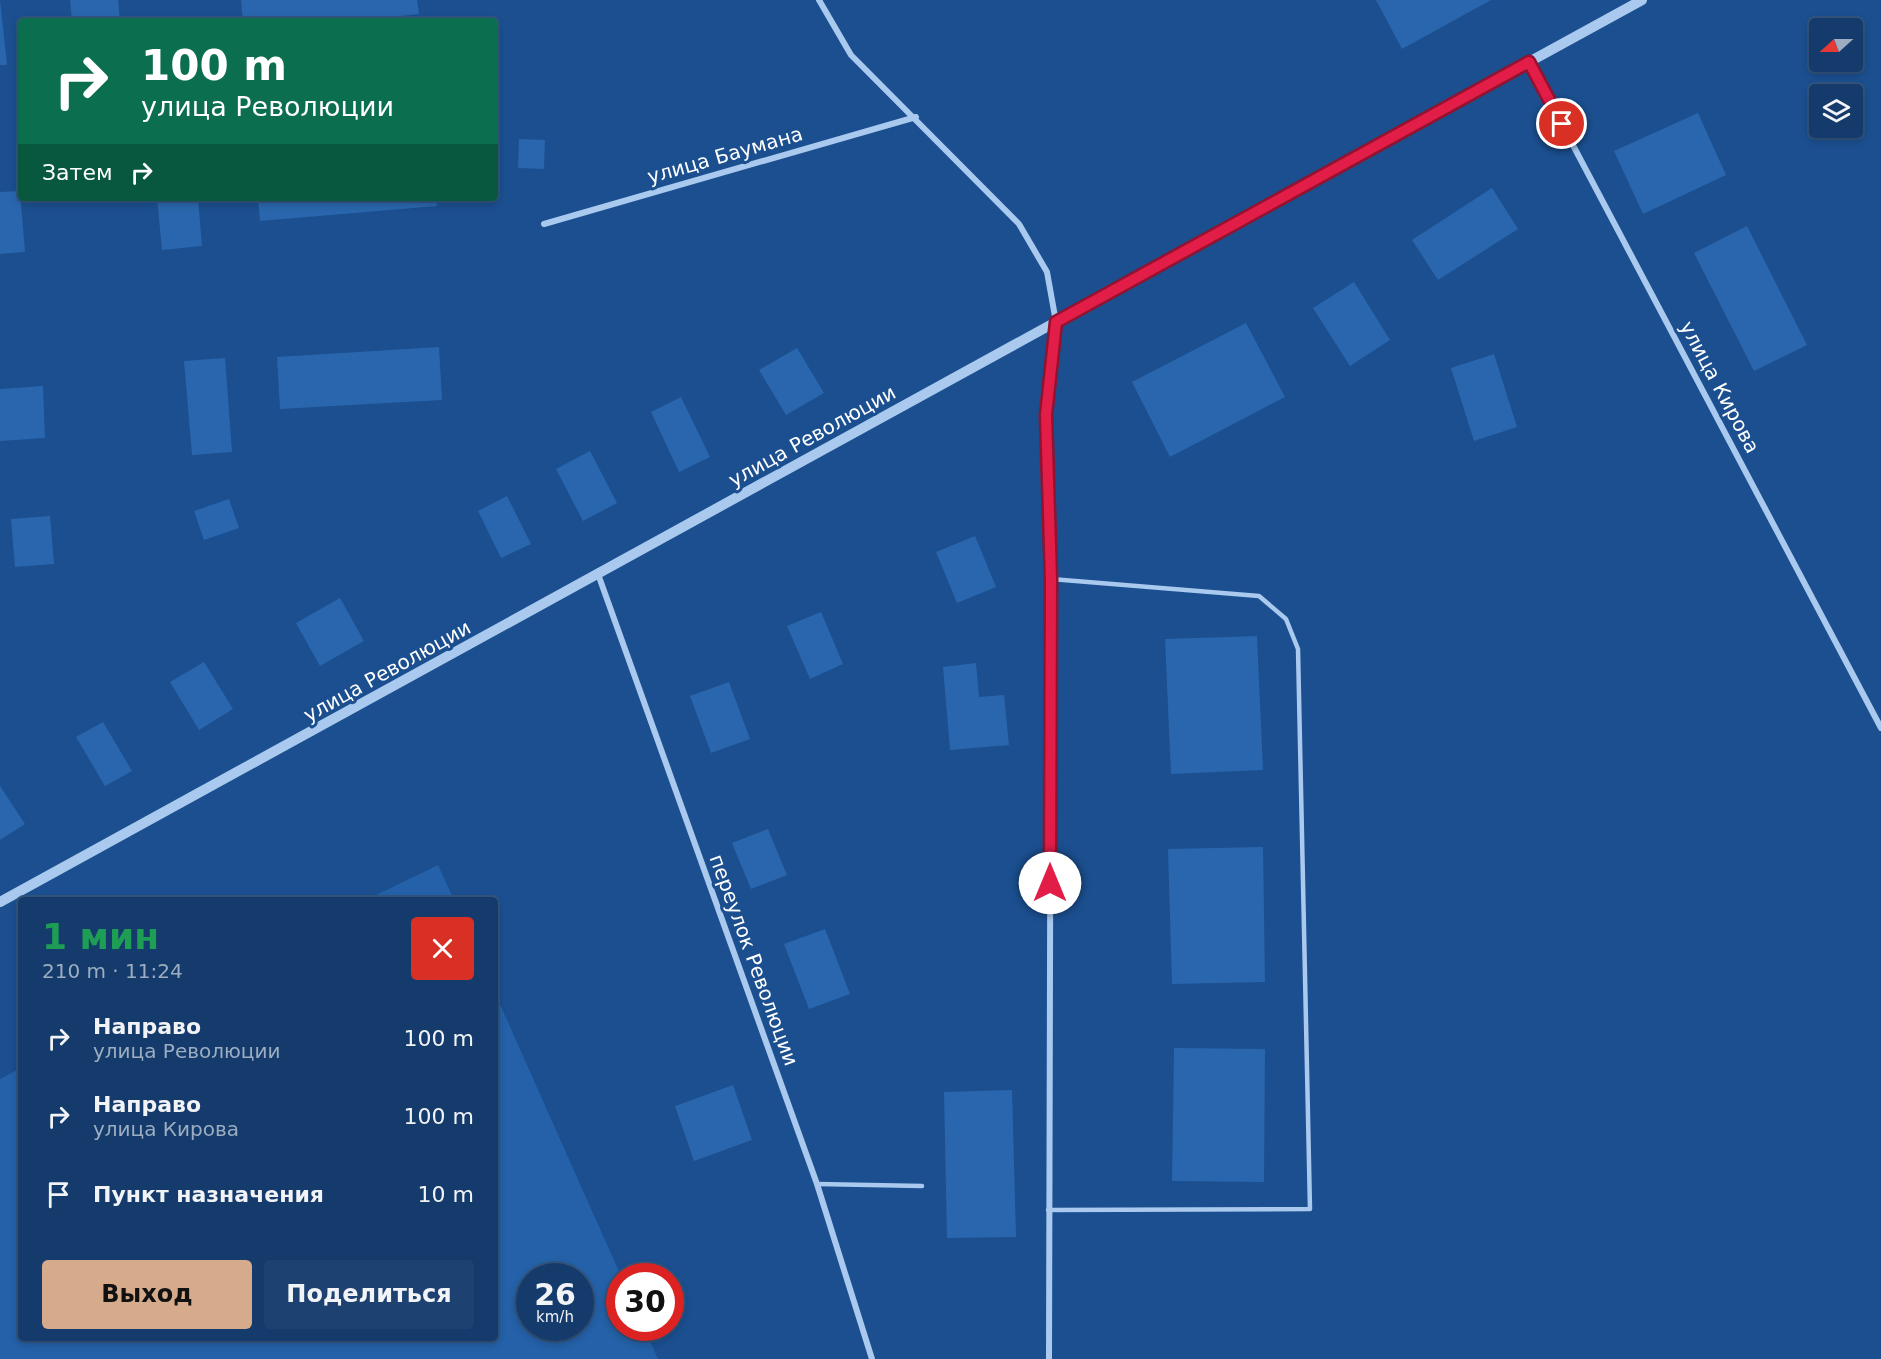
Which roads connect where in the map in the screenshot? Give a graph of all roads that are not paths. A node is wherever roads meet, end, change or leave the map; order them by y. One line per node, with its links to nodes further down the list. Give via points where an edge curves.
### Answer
1 (819, 0): 4 (street, via 851,55)
2 (1642, 0): 3 (street, улица Революции)
3 (1529, 62): 6 (street, улица Революции); 9 (street, улица Кирова)
4 (916, 117): 5 (street, улица Баумана); 6 (street, via 1019,224 1047,272)
5 (544, 224)
6 (1056, 322): 7 (street, улица Революции); 8 (street, via 1046,415)
7 (598, 574): 10 (street, улица Революции); 11 (street, переулок Революции)
8 (1051, 579): 13 (street); 13 (lane, via 1259,596 1286,619 1298,650 1310,1209)
9 (1881, 728)
10 (0, 903)
11 (817, 1184): 12 (lane); 14 (street, переулок Революции)
12 (922, 1186)
13 (1048, 1210): 15 (street)
14 (872, 1359)
15 (1048, 1359)

